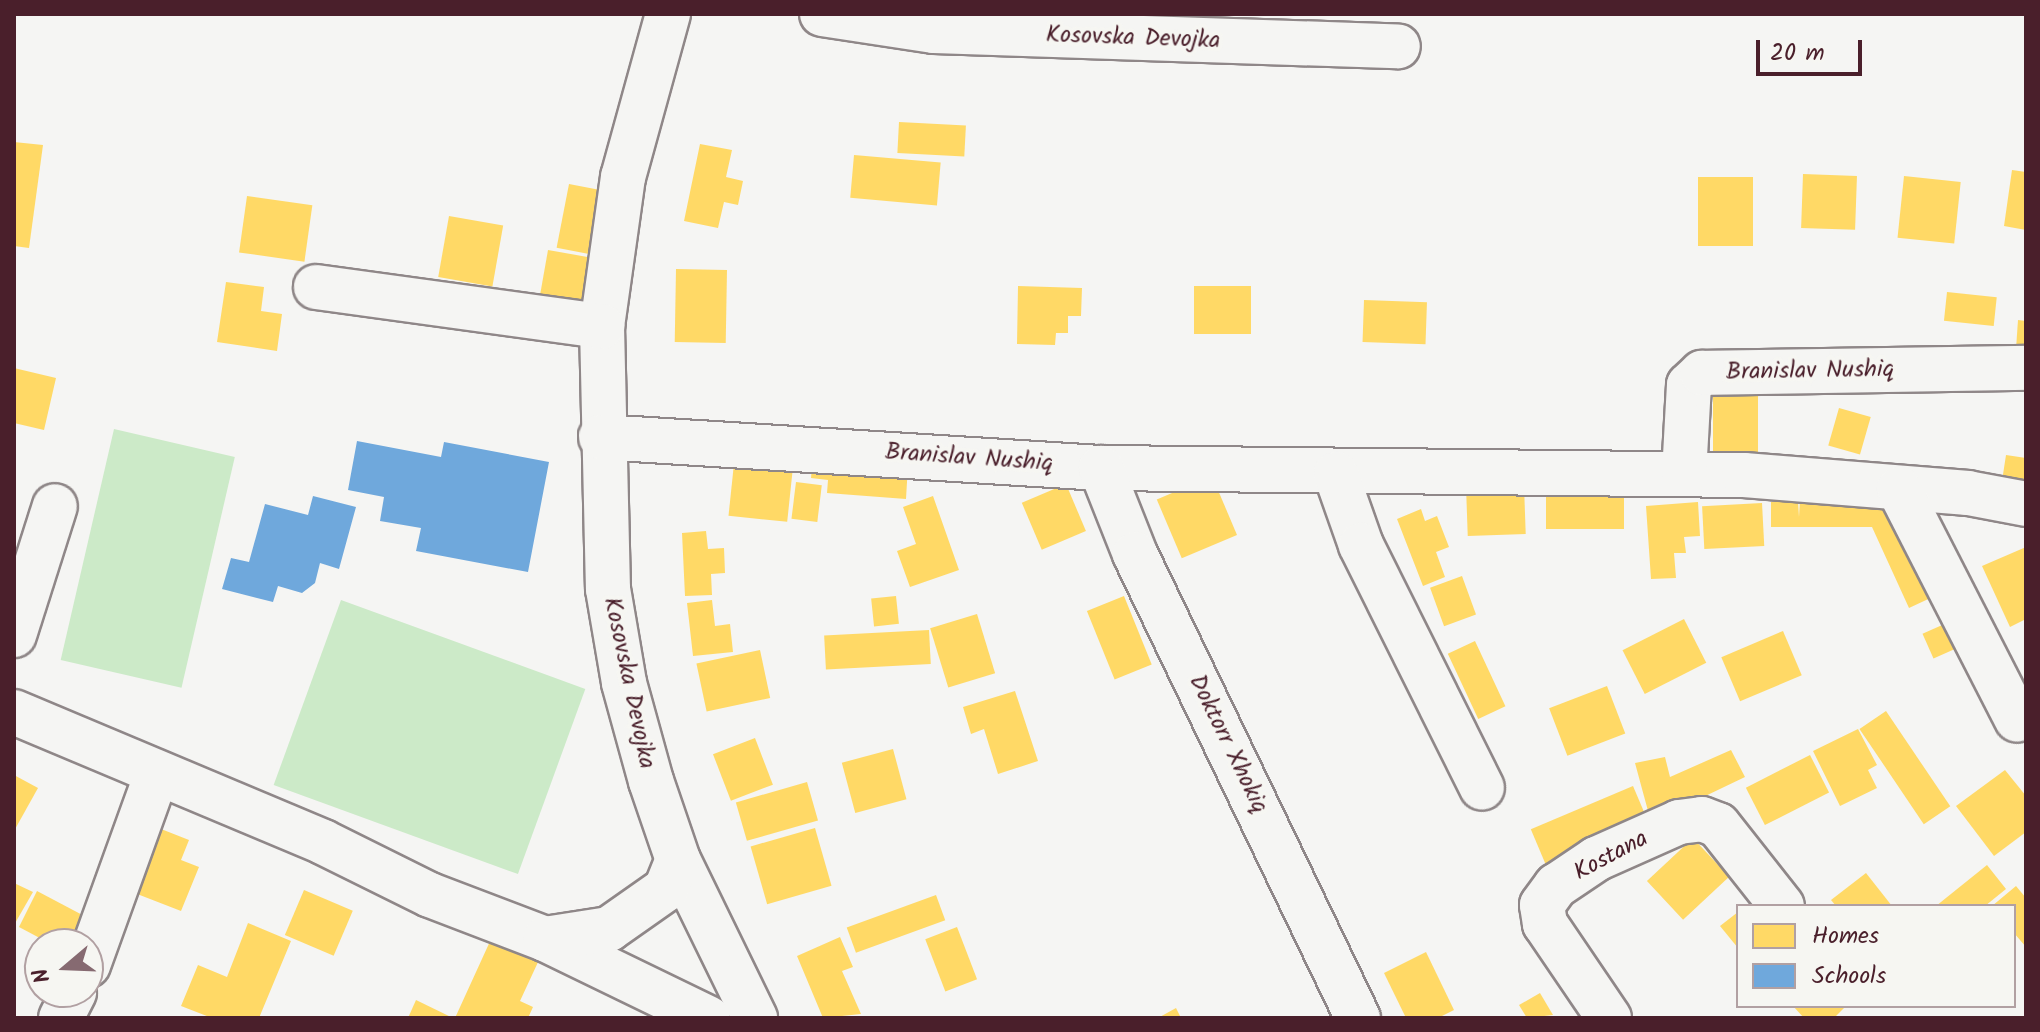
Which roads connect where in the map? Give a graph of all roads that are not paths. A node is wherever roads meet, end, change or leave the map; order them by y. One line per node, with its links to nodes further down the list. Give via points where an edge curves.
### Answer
1 (668, 14): 5 (street, Kosovska Devojka, via 623,177)
2 (822, 14): 3 (street, Kosovska Devojka, via 934,31)
3 (1398, 46)
4 (316, 287): 5 (street)
5 (602, 326): 7 (street, Kosovska Devojka)
6 (2026, 368): 10 (street, Branislav Nushiq, via 1702,373 1689,385)
7 (601, 437): 8 (street, Branislav Nushiq); 19 (street, Kosovska Devojka, via 608,589 624,683)
8 (1101, 468): 9 (street, Branislav Nushiq); 25 (street, Doktorr Xhokiq, via 1135,554)
9 (1336, 474): 10 (street, Branislav Nushiq); 18 (street, via 1361,545)
10 (1684, 474): 11 (street, Branislav Nushiq)
11 (1899, 489): 12 (street, Branislav Nushiq, via 1968,493); 16 (street)
12 (2026, 504)
13 (55, 506): 14 (street)
14 (14, 635)
15 (14, 712): 17 (street)
16 (2017, 720)
17 (156, 776): 21 (street); 22 (street)
18 (1482, 788)
19 (678, 860): 22 (street, via 666,889 609,929); 24 (street, Kosovska Devojka)
20 (1780, 904): 26 (street, Kostana, via 1718,825 1702,819 1679,822 1596,859 1556,886 1542,905 1545,924)
21 (101, 928)
22 (545, 939): 23 (street)
23 (699, 1016)
24 (755, 1018)
25 (1358, 1018)
26 (1609, 1018)

